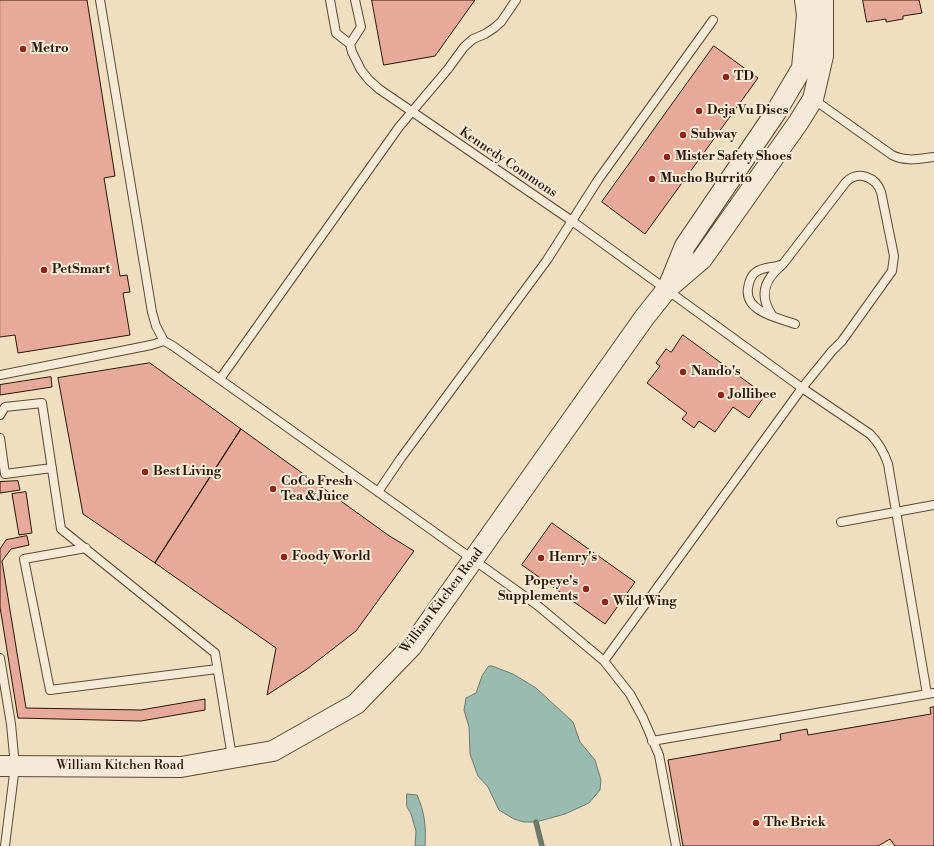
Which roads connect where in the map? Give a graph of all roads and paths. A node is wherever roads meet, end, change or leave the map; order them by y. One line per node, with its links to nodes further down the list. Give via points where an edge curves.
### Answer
1 (100, 0): 17 (lane, via 152,312)
2 (330, 0): 8 (lane, Kennedy Commons, via 336,33)
3 (355, 0): 8 (lane, via 361,27)
4 (516, 0): 10 (lane, via 494,28 464,46)
5 (805, 0): 14 (street, William Kitchen Road, via 807,15 802,68 776,112 685,246)
6 (823, 0): 9 (street, William Kitchen Road, via 823,56)
7 (713, 20): 12 (lane, via 598,180)
8 (350, 44): 10 (lane, Kennedy Commons, via 358,65 369,80)
9 (813, 99): 11 (lane, via 898,158 912,160); 14 (street, William Kitchen Road, via 702,259)
10 (412, 112): 12 (lane, Kennedy Commons); 19 (lane, via 385,146)
11 (934, 157)
12 (572, 221): 14 (lane, Kennedy Commons); 24 (lane, via 547,260)
13 (783, 264): 15 (lane, via 770,276 766,287 764,297); 15 (lane, via 756,272 748,286 750,302 761,311); 20 (lane, via 849,178 862,175 876,183 886,211 894,256 892,271 842,341)
14 (667, 289): 20 (lane, Kennedy Commons); 29 (street, William Kitchen Road)
15 (772, 315): 16 (lane)
16 (795, 324)
17 (164, 341): 18 (lane); 19 (lane)
18 (0, 375)
19 (220, 380): 24 (lane)
20 (802, 388): 26 (lane, Kennedy Commons, via 876,440 888,464); 31 (lane)
21 (0, 415): 23 (lane, via 5,407 42,403)
22 (0, 438): 23 (lane, via 5,474)
23 (52, 468): 28 (lane, via 61,529)
24 (378, 492): 29 (lane)
25 (934, 505): 26 (lane)
26 (895, 512): 27 (lane); 33 (lane, Kennedy Commons)
27 (841, 522)
28 (86, 548): 32 (lane, via 215,653); 32 (lane, via 24,558 50,690)
29 (474, 560): 31 (lane, via 538,605); 35 (street, William Kitchen Road, via 412,646 356,704 273,751)
30 (0, 658): 36 (lane, via 11,724)
31 (604, 661): 34 (lane, via 630,694)
32 (217, 669): 35 (lane)
33 (930, 693): 34 (lane)
34 (652, 741): 38 (lane, via 659,755)
35 (232, 758): 36 (street, William Kitchen Road, via 181,767)
36 (7, 766): 37 (lane)
37 (5, 846)
38 (676, 846)

